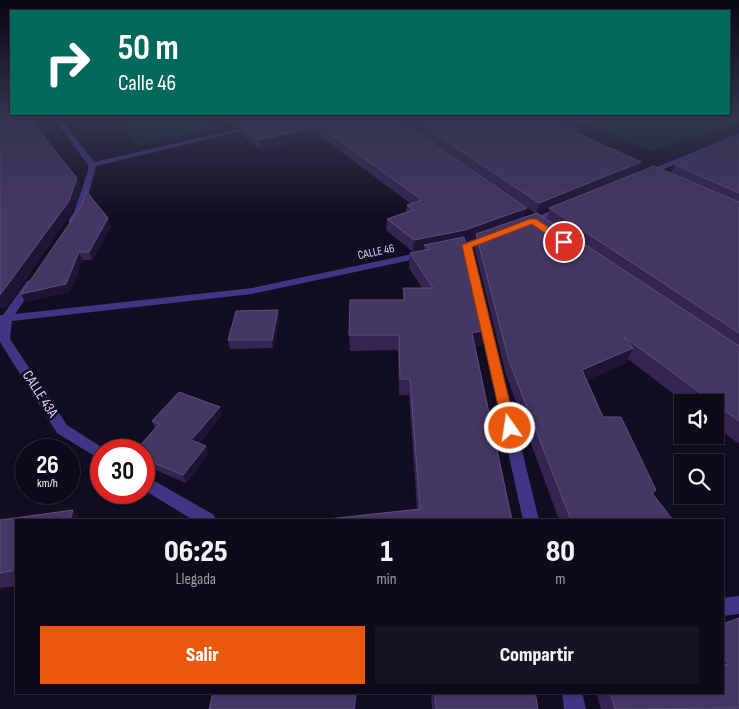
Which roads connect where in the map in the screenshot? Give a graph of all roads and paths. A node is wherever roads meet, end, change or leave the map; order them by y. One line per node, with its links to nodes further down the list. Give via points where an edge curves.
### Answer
1 (80, 149): 4 (street)
2 (159, 149): 4 (street)
3 (704, 149): 5 (street)
4 (92, 165): 8 (street, via 79,212)
5 (644, 173)
6 (576, 202): 7 (street)
7 (516, 227)
8 (68, 228)
9 (500, 233): 10 (street, CALLE 46)
10 (467, 245): 12 (street, CALLE 46, via 252,291); 16 (street)
11 (35, 277): 12 (street)
12 (3, 318): 13 (street, CALLE 43A, via 4,339 62,429)
13 (90, 447)
14 (155, 489): 15 (street)
15 (206, 519)
16 (531, 519)
17 (739, 604): 18 (street)
18 (724, 606)
19 (572, 694): 20 (street)
20 (575, 709)

